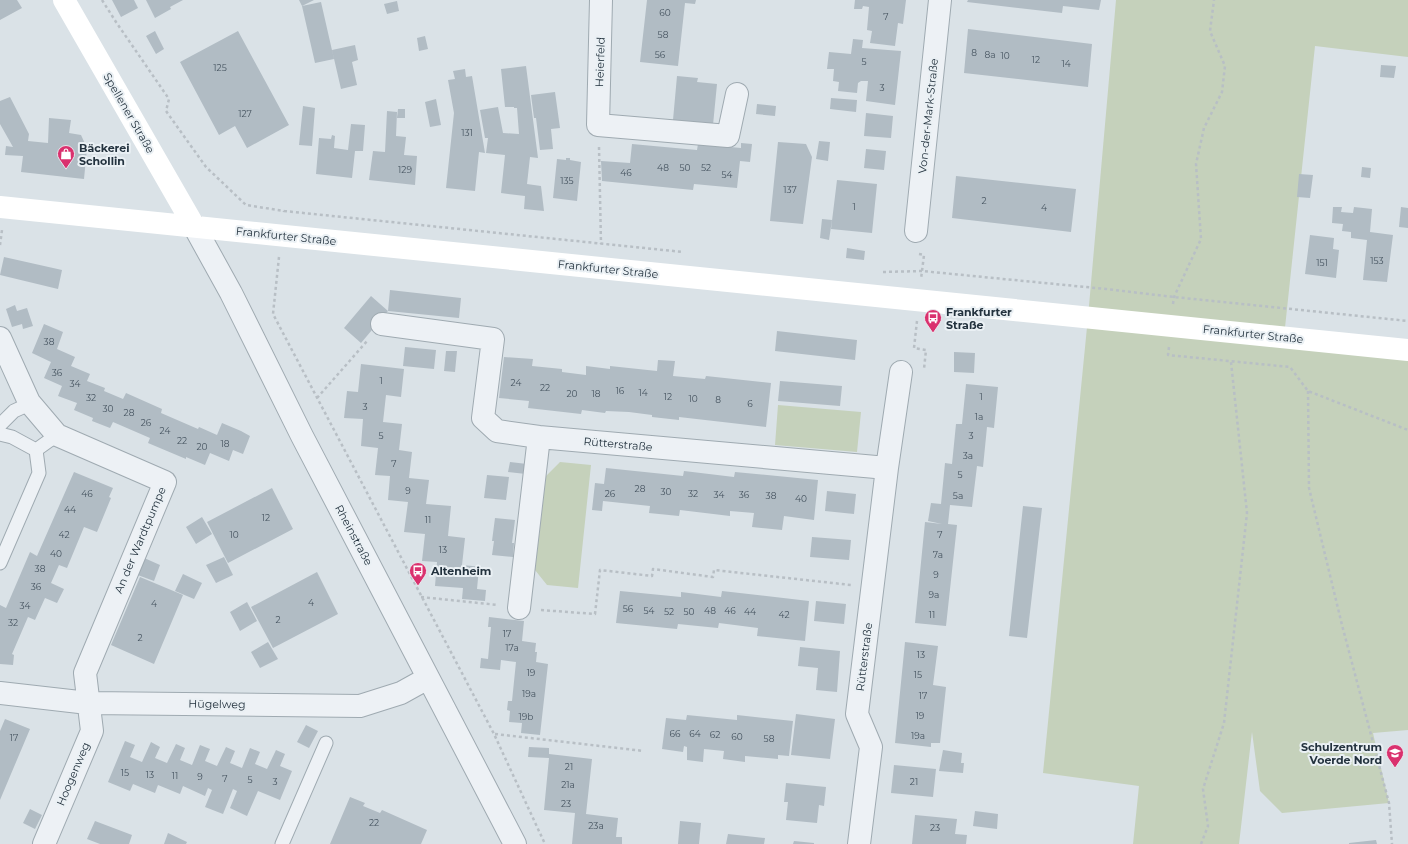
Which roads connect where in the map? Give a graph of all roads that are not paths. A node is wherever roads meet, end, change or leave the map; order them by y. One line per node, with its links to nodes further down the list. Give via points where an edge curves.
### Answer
1 (64, 0): 6 (main road, Spellener Straße)
2 (601, 0): 4 (street, Heierfeld, via 598,124 728,136)
3 (940, 0): 7 (street, Von-der-Mark-Straße)
4 (737, 94)
5 (0, 207): 6 (main road, Frankfurter Straße)
6 (194, 226): 10 (main road, Frankfurter Straße); 21 (street, Rheinstraße, via 231,293)
7 (916, 231)
8 (382, 324): 16 (street, Rütterstraße, via 493,339 483,418 497,431)
9 (0, 338): 12 (street, An der Wardtpumpe)
10 (1408, 350)
11 (901, 372): 18 (street, Rütterstraße)
12 (29, 402): 13 (lane, via 14,411); 15 (street, An der Wardtpumpe)
13 (0, 425)
14 (0, 434): 17 (lane, via 12,437)
15 (57, 435): 17 (lane); 23 (street, An der Wardtpumpe, via 164,482 85,673)
16 (539, 437): 18 (street, Rütterstraße); 20 (street)
17 (36, 450): 19 (lane, via 38,473)
18 (887, 468): 28 (street, Rütterstraße, via 857,714 870,747)
19 (0, 563)
20 (519, 608)
21 (428, 678): 23 (street, Hügelweg, via 401,693 360,706); 27 (street, Rheinstraße)
22 (0, 693): 23 (street, Hügelweg)
23 (88, 703): 25 (street, Hoogenweg, via 92,731)
24 (326, 743): 26 (lane)
25 (48, 843)
26 (282, 844)
27 (515, 844)
28 (859, 844)

